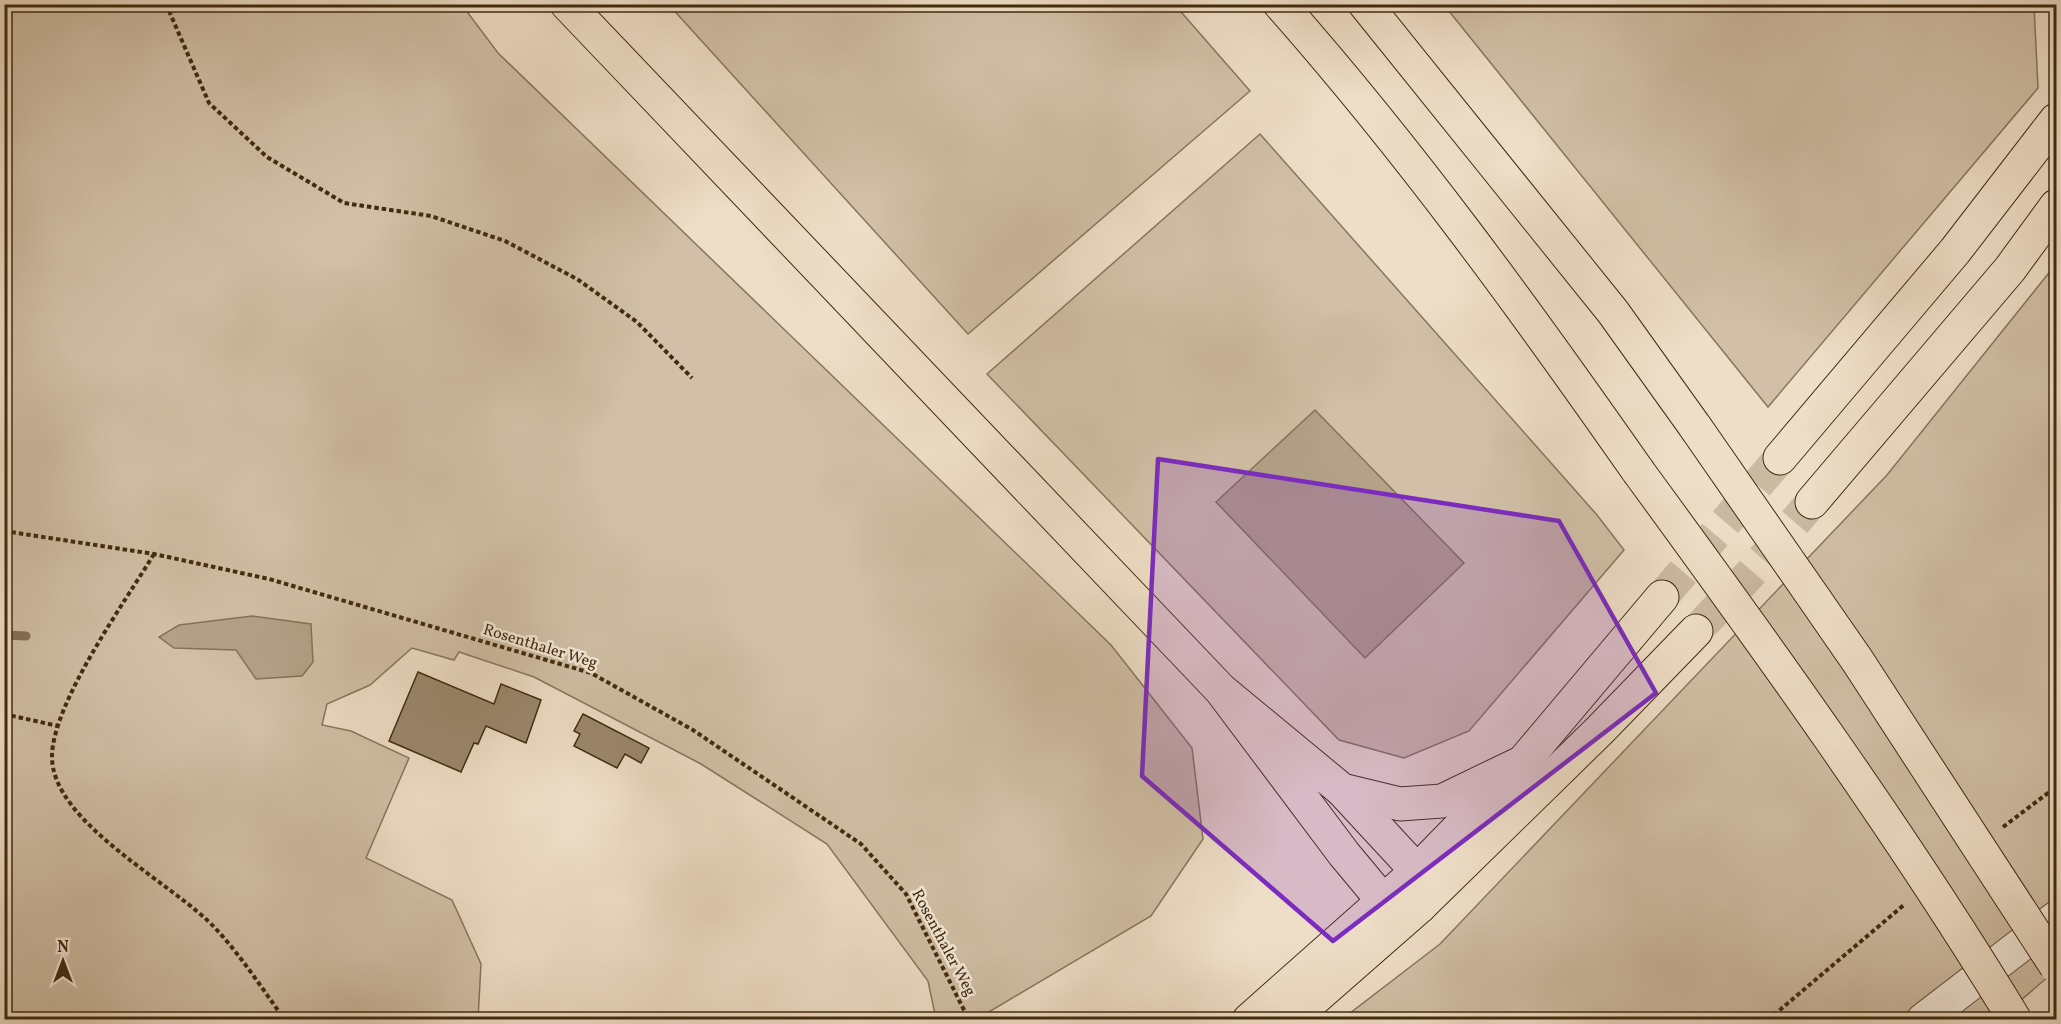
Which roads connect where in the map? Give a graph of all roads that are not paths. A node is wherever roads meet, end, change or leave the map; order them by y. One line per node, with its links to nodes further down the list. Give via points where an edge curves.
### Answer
1 (567, 4): 10 (main road)
2 (1280, 4): 21 (main road, bridge, via 1330,61 1537,326 1766,646)
3 (1365, 4): 17 (main road, bridge, via 1613,312 1857,660)
4 (2056, 120): 6 (main road, via 1955,251)
5 (2056, 206): 7 (main road, via 2010,268)
6 (1780, 458)
7 (1812, 502)
8 (1662, 597): 11 (main road)
9 (1696, 631): 15 (main road)
10 (1221, 690): 12 (main road); 14 (main road)
11 (1523, 762): 12 (main road, via 1442,801 1400,804); 13 (main road)
12 (1342, 790): 13 (main road)
13 (1417, 871): 14 (main road); 15 (main road)
14 (1384, 902): 15 (main road); 18 (main road)
15 (1420, 906): 19 (main road)
16 (2056, 918): 20 (street)
17 (2056, 966)
18 (1249, 1020)
19 (1290, 1020)
20 (1923, 1020)
21 (2015, 1020)

